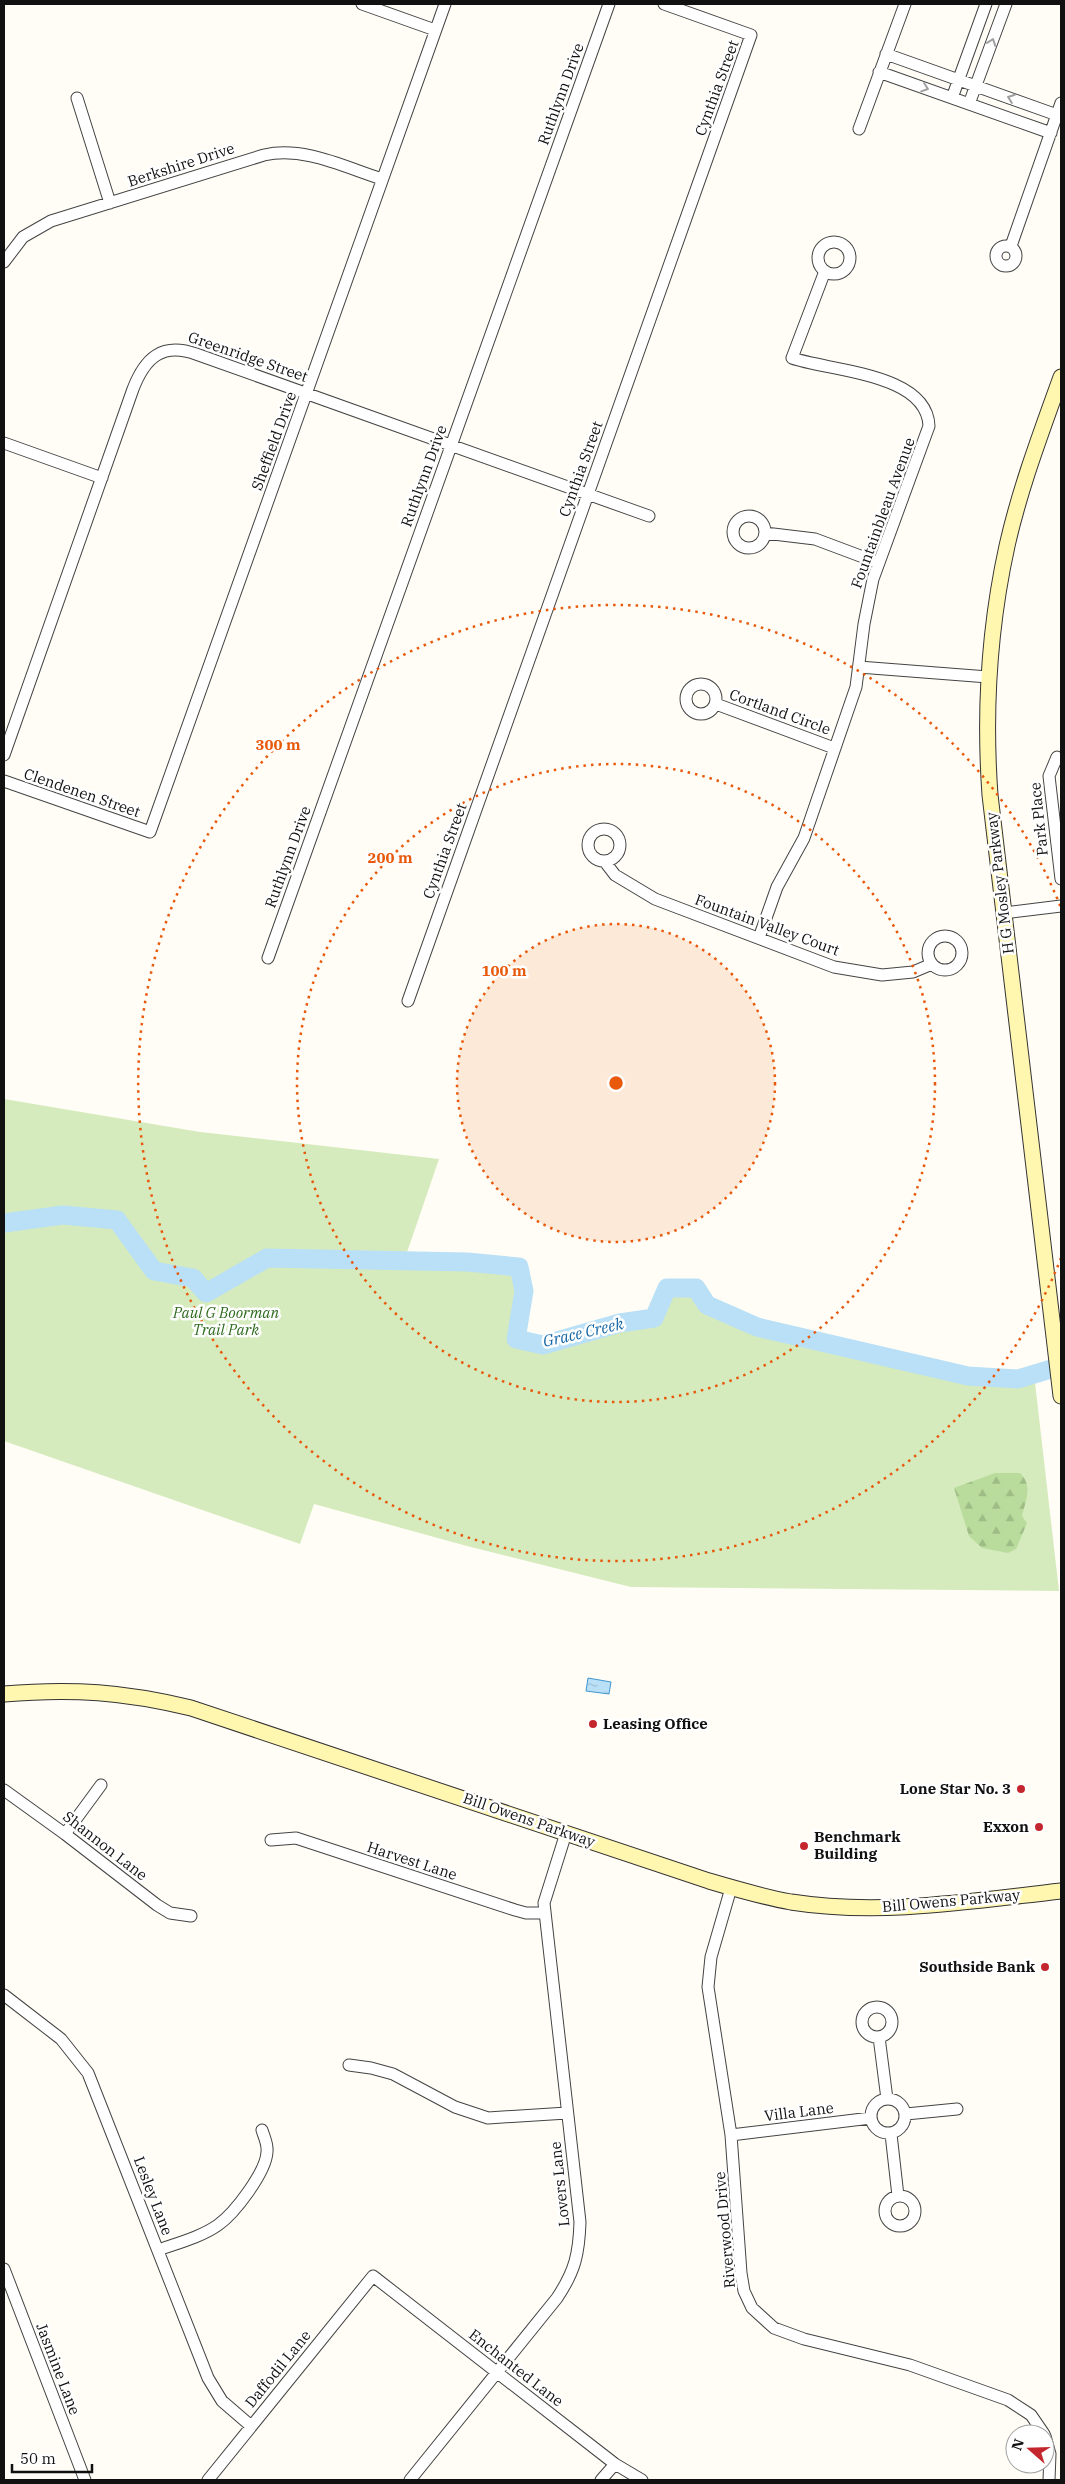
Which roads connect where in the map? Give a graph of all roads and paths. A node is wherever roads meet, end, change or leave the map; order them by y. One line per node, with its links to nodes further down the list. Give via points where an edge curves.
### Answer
1 (362, 4): 8 (street)
2 (445, 4): 8 (street, Sheffield Drive)
3 (609, 4): 28 (street, Ruthlynn Drive)
4 (664, 4): 30 (street, Cynthia Street, via 751,35)
5 (905, 4): 9 (street)
6 (986, 4): 11 (street)
7 (1006, 4): 12 (street, one-way to 7)
8 (435, 30): 20 (street, Sheffield Drive)
9 (886, 54): 10 (street); 11 (street)
10 (879, 72): 14 (street, one-way to 14); 18 (street)
11 (959, 80): 12 (street); 14 (street)
12 (976, 86): 16 (street); 17 (street, one-way to 12)
13 (77, 98): 21 (street)
14 (952, 98): 16 (street)
15 (1061, 103): 17 (street)
16 (970, 104): 19 (street)
17 (1057, 115): 19 (street)
18 (859, 129)
19 (1050, 133): 22 (street)
20 (382, 179): 21 (street, Berkshire Drive, via 301,154 278,152); 26 (street, Sheffield Drive)
21 (110, 203): 23 (street, Berkshire Drive, via 39,226 23,236)
22 (1010, 246)
23 (4, 262)
24 (825, 271): 33 (street, Fountainbleau Avenue, via 792,358 869,375 914,395 928,414 928,432)
25 (1061, 377): 35 (main road, H G Mosley Parkway, via 1029,467 1009,538 992,630)
26 (307, 393): 28 (street, Greenridge Street); 29 (street, Greenridge Street, via 187,351 161,353 145,365 137,379); 41 (street, Sheffield Drive)
27 (4, 443): 29 (street)
28 (451, 444): 30 (street, Greenridge Street); 47 (street, Ruthlynn Drive)
29 (102, 478): 38 (street, Greenridge Street)
30 (588, 494): 31 (street, Greenridge Street); 49 (street, Cynthia Street)
31 (649, 516)
32 (765, 532): 33 (street, via 814,539)
33 (880, 563): 34 (street, Fountainbleau Avenue, via 868,602)
34 (859, 667): 35 (street); 37 (street, Fountainbleau Avenue, via 856,686)
35 (988, 676): 45 (main road, H G Mosley Parkway, via 988,766)
36 (716, 704): 37 (street, Cortland Circle)
37 (834, 748): 46 (street, Fountainbleau Avenue, via 802,844 777,887)
38 (4, 755)
39 (1057, 756): 43 (street, Park Place, via 1049,776)
40 (4, 781): 41 (street, Clendenen Street)
41 (150, 832)
42 (605, 862): 46 (street, Fountain Valley Court, via 615,875 654,899)
43 (1061, 879)
44 (1061, 906): 45 (street)
45 (1004, 913): 50 (main road, H G Mosley Parkway)
46 (759, 938): 48 (street, Fountain Valley Court, via 858,973 882,976 913,972)
47 (268, 958)
48 (932, 964)
49 (408, 1001)
50 (1061, 1396)
51 (4, 1694): 54 (main road, Bill Owens Parkway, via 84,1690 165,1701)
52 (101, 1785): 55 (street)
53 (4, 1790): 55 (street, Shannon Lane)
54 (566, 1833): 57 (main road, Bill Owens Parkway); 59 (street, Lovers Lane, via 546,1894)
55 (65, 1834): 60 (street, Shannon Lane, via 157,1905 170,1913)
56 (271, 1840): 59 (street, Harvest Lane, via 296,1838 515,1910)
57 (731, 1888): 58 (main road, Bill Owens Parkway, via 801,1903 881,1908); 71 (street, Riverwood Drive, via 714,1943 708,1979)
58 (1061, 1891)
59 (545, 1913): 66 (street, Lovers Lane)
60 (191, 1916)
61 (4, 1996): 73 (street, Lesley Lane, via 61,2039 88,2073)
62 (879, 2037): 64 (street)
63 (349, 2065): 66 (street, via 394,2074 455,2107 488,2118)
64 (887, 2099): 67 (street, via 897,2101); 68 (street, via 877,2103)
65 (957, 2109): 67 (street)
66 (567, 2113): 76 (street, Lovers Lane, via 580,2222 579,2253 568,2282 557,2298)
67 (906, 2114): 70 (street, via 900,2129)
68 (871, 2118): 70 (street, via 876,2128); 71 (street, Villa Lane)
69 (262, 2130): 73 (street, via 266,2160 232,2212 210,2230)
70 (891, 2134): 72 (street)
71 (731, 2135): 77 (street, Riverwood Drive, via 742,2285 752,2308 764,2321 792,2336 910,2365 1008,2400)
72 (898, 2196)
73 (158, 2250): 78 (street, Lesley Lane, via 212,2386 228,2407)
74 (4, 2269): 80 (street, Jasmine Lane)
75 (373, 2276): 76 (street, Enchanted Lane); 78 (street, Daffodil Lane)
76 (497, 2372): 79 (street, Enchanted Lane); 82 (street, Lovers Lane)
77 (1037, 2424)
78 (251, 2426): 81 (street, Daffodil Lane)
79 (615, 2464): 83 (street); 84 (street, Enchanted Lane)
80 (85, 2480)
81 (208, 2480)
82 (410, 2480)
83 (601, 2480)
84 (642, 2480)

